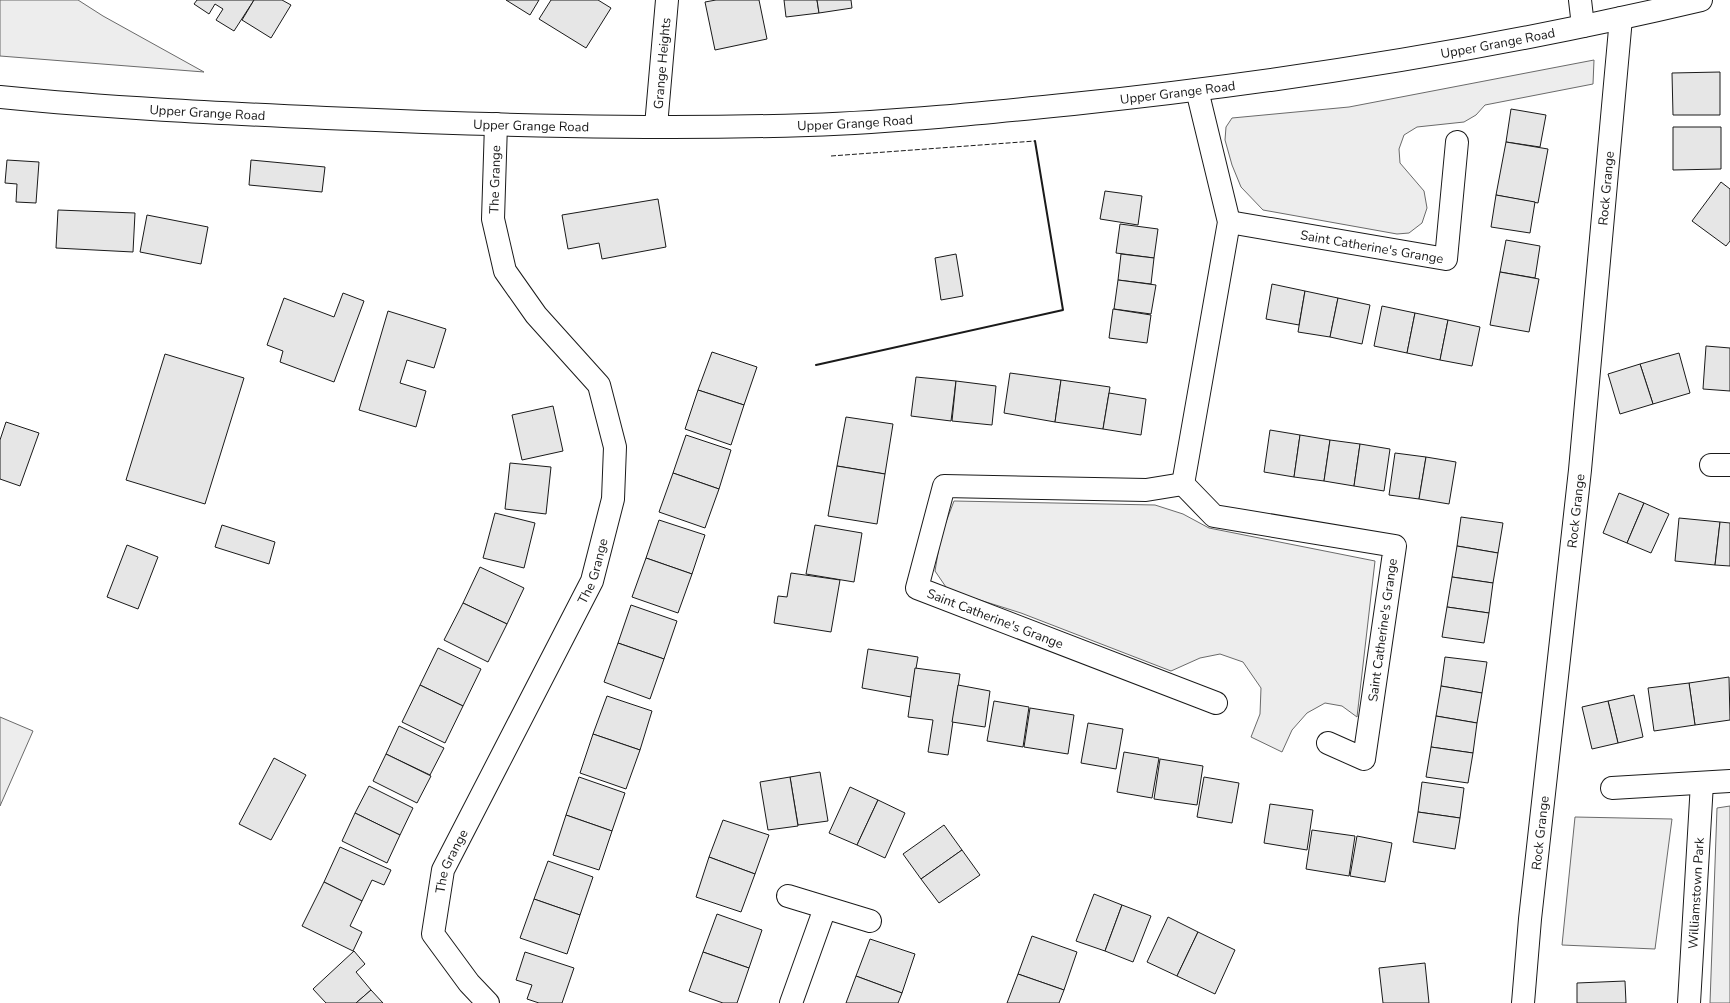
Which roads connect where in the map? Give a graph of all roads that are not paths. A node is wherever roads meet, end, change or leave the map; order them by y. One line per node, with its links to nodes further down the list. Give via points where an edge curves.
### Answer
1 (667, 0): 9 (street, Grange Heights)
2 (1580, 0): 5 (street)
3 (1701, 0): 4 (street, Upper Grange Road)
4 (1621, 18): 5 (street, Upper Grange Road); 23 (street, Rock Grange, via 1581,462)
5 (1583, 26): 6 (street, Upper Grange Road, via 1381,64)
6 (1197, 90): 9 (street, Upper Grange Road, via 986,112 824,124); 11 (street)
7 (0, 97): 8 (street, Upper Grange Road, via 183,111)
8 (496, 124): 9 (street, Upper Grange Road); 21 (street, The Grange, via 493,219 505,271 536,315 599,385 615,447 613,499 592,581 443,870 433,934)
9 (656, 126)
10 (1457, 142): 11 (street, Saint Catherine's Grange, via 1446,259)
11 (1229, 222): 12 (street)
12 (1183, 484): 13 (street, Saint Catherine's Grange, via 1146,490 944,486 917,588); 14 (street, Saint Catherine's Grange, via 1214,516 1394,546 1364,759)
13 (1216, 703)
14 (1328, 743)
15 (1730, 781): 16 (street)
16 (1702, 783): 17 (street); 24 (street, Williamstown Park)
17 (1612, 788)
18 (788, 896): 19 (street)
19 (825, 908): 20 (street); 22 (street)
20 (870, 921)
21 (488, 1003)
22 (791, 1003)
23 (1523, 1003)
24 (1689, 1003)

